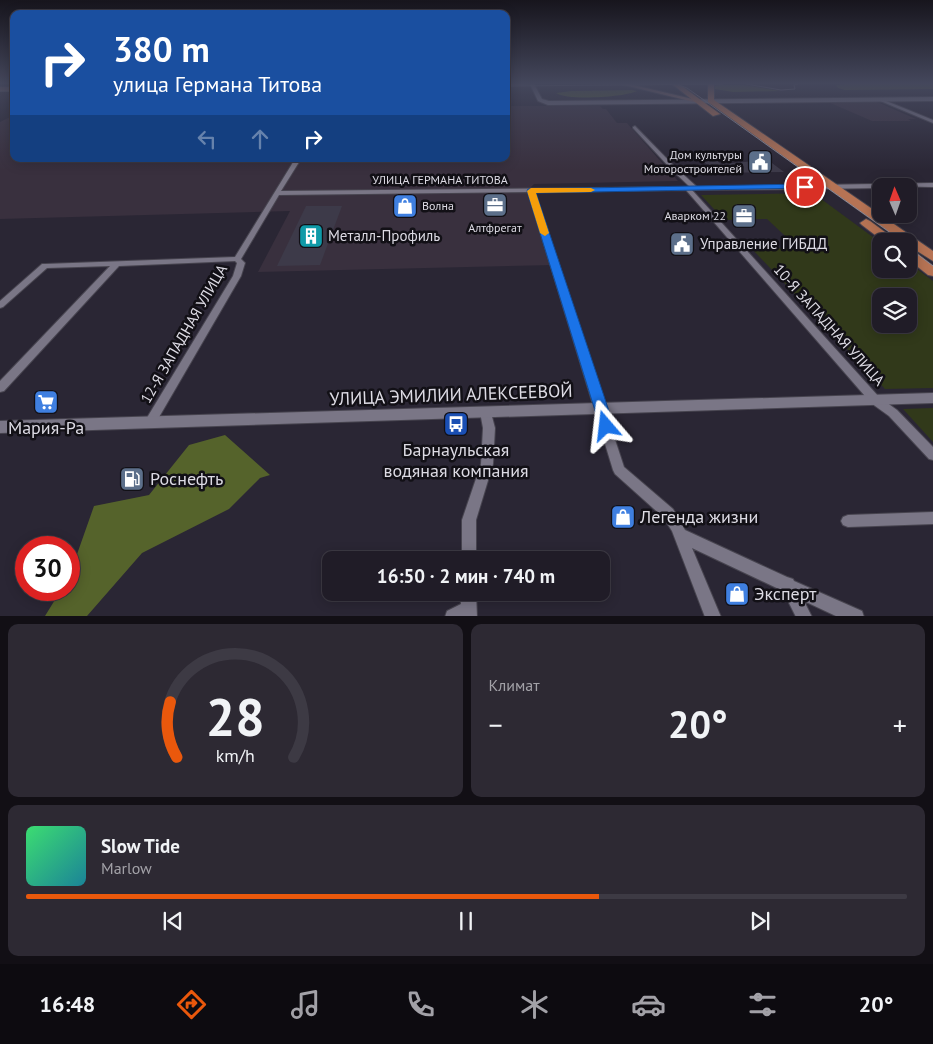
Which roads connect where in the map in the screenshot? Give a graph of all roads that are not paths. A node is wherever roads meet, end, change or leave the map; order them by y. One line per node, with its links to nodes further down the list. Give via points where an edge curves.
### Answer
1 (714, 113): 9 (main road)
2 (727, 113): 8 (main road)
3 (911, 113): 4 (street)
4 (933, 122)
5 (634, 127): 10 (street, 10-Я ЗАПАДНАЯ УЛИЦА)
6 (296, 162): 12 (street, 12-Я ЗАПАДНАЯ УЛИЦА)
7 (933, 185): 8 (street, УЛИЦА ГЕРМАНА ТИТОВА)
8 (831, 186): 9 (street, УЛИЦА ГЕРМАНА ТИТОВА); 14 (main road)
9 (816, 187): 10 (street, УЛИЦА ГЕРМАНА ТИТОВА); 13 (main road)
10 (692, 189): 11 (street, УЛИЦА ГЕРМАНА ТИТОВА); 22 (street, 10-Я ЗАПАДНАЯ УЛИЦА)
11 (531, 191): 12 (street, УЛИЦА ГЕРМАНА ТИТОВА); 23 (street)
12 (276, 193): 15 (street, 12-Я ЗАПАДНАЯ УЛИЦА)
13 (880, 233)
14 (933, 257)
15 (237, 259): 17 (street); 25 (street, 12-Я ЗАПАДНАЯ УЛИЦА, via 241,263 237,276)
16 (917, 260): 18 (main road)
17 (116, 265): 19 (street, via 45,266); 20 (street)
18 (933, 272)
19 (0, 306)
20 (0, 388)
21 (933, 398): 22 (street, УЛИЦА ЭМИЛИИ АЛЕКСЕЕВОЙ)
22 (875, 400): 23 (street, УЛИЦА ЭМИЛИИ АЛЕКСЕЕВОЙ); 27 (street, 10-Я ЗАПАДНАЯ УЛИЦА, via 893,413)
23 (601, 409): 24 (street, УЛИЦА ЭМИЛИИ АЛЕКСЕЕВОЙ); 30 (street, via 620,470 668,512)
24 (486, 412): 25 (street, УЛИЦА ЭМИЛИИ АЛЕКСЕЕВОЙ); 31 (street, via 489,428 487,464 469,520)
25 (151, 422): 26 (street, УЛИЦА ЭМИЛИИ АЛЕКСЕЕВОЙ)
26 (0, 427)
27 (933, 455)
28 (933, 518): 29 (street)
29 (848, 521)
30 (680, 535): 32 (street); 35 (street)
31 (469, 551)
32 (788, 584): 36 (street); 37 (street)
33 (469, 606): 34 (street)
34 (453, 616)
35 (713, 616)
36 (804, 616)
37 (856, 616)

